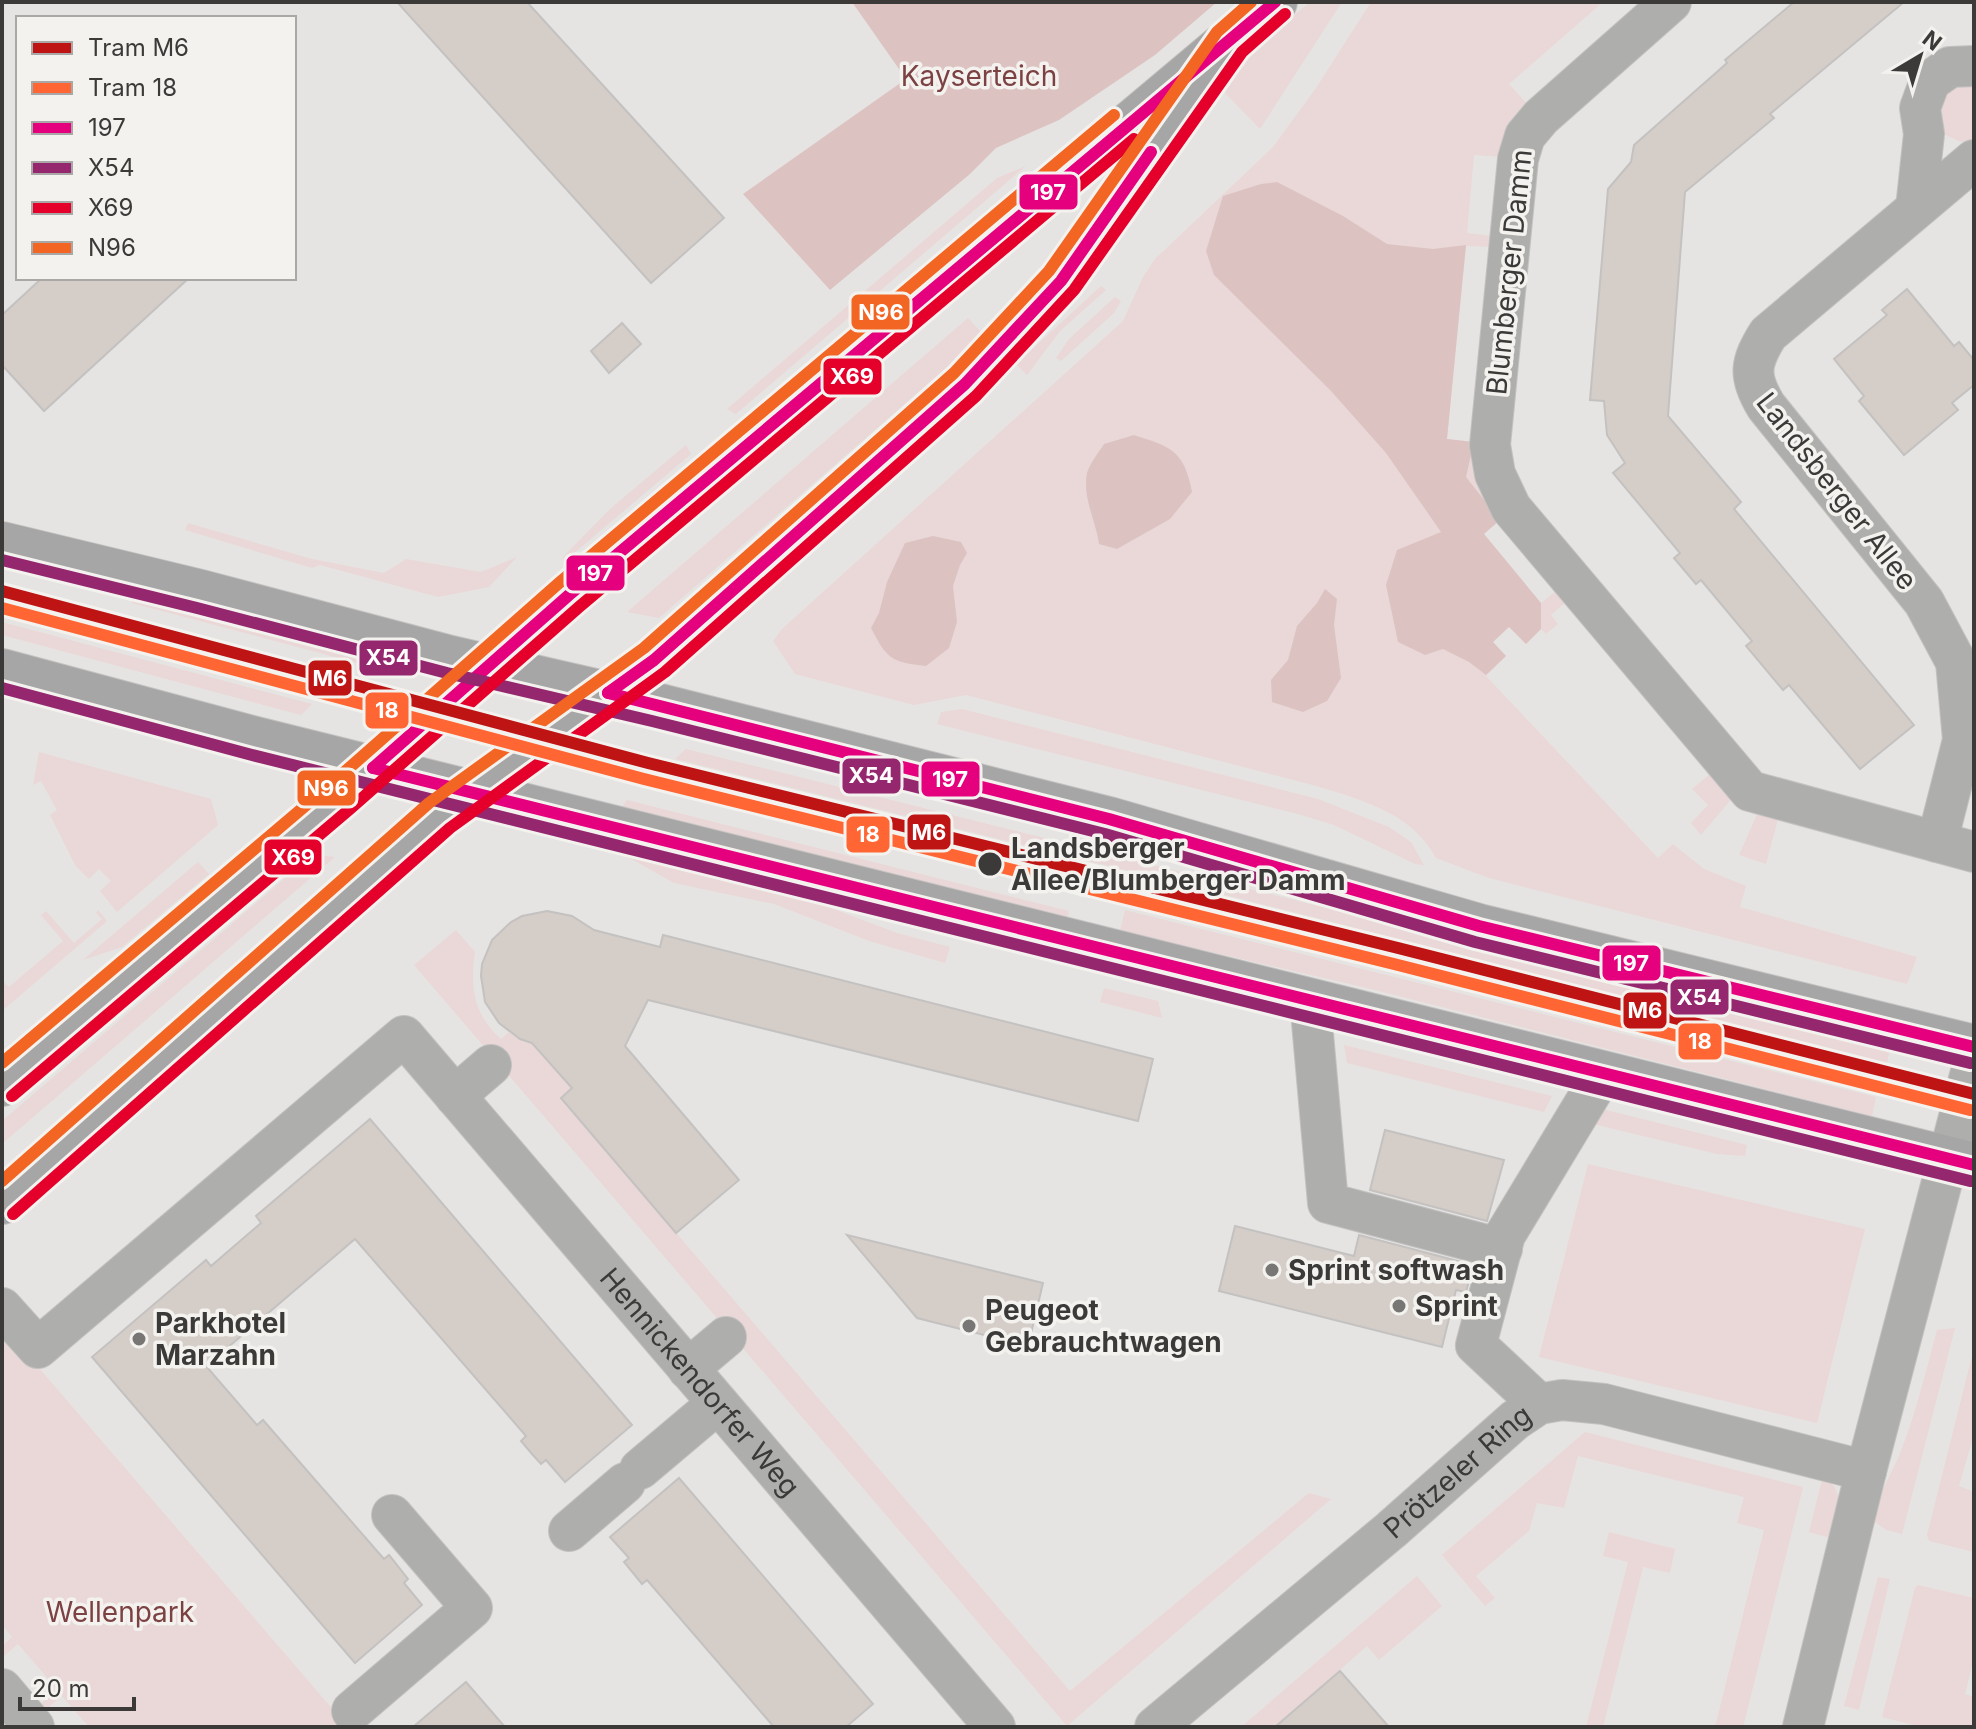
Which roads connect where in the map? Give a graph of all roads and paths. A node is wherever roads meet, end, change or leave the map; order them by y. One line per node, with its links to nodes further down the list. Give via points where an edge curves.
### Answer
1 (1275, 2): 3 (main road)
2 (1671, 2): 7 (street, Blumberger Damm, via 1525,136 1518,159 1490,445 1495,474)
3 (1230, 41): 9 (main road); 11 (main road, via 1061,281 965,384 654,660)
4 (1974, 66): 6 (street, via 1950,67 1930,81 1920,108 1924,134)
5 (1974, 160): 6 (street, Landsberger Allee)
6 (1916, 208): 12 (street, Landsberger Allee, via 1768,334 1752,369 1766,406 1938,624 1956,662)
7 (1511, 508): 15 (street, Landsberger Allee, via 1750,791)
8 (2, 544): 9 (main road)
9 (490, 666): 11 (main road); 13 (main road)
10 (2, 671): 13 (main road)
11 (608, 693): 14 (main road); 17 (main road, via 1109,819 1479,926)
12 (1968, 740): 15 (street, Landsberger Allee)
13 (373, 768): 14 (main road); 21 (main road)
14 (471, 792): 16 (main road); 24 (main road)
15 (1956, 847)
16 (1310, 1000): 20 (main road); 25 (street, via 1328,1203)
17 (1974, 1047)
18 (1974, 1060): 23 (street)
19 (491, 1065): 22 (street)
20 (1603, 1073): 23 (main road); 25 (street, via 1505,1235)
21 (2, 1084)
22 (455, 1096): 26 (street, Hennickendorfer Weg, via 404,1036 38,1348); 28 (street, Hennickendorfer Weg)
23 (1961, 1162): 31 (street)
24 (2, 1202)
25 (1502, 1249): 30 (street, via 1476,1345)
26 (2, 1308)
27 (726, 1337): 28 (street)
28 (688, 1369): 29 (street, Hennickendorfer Weg)
29 (717, 1404): 33 (street); 38 (street, Hennickendorfer Weg)
30 (1539, 1404): 31 (street, Prötzeler Ring, via 1604,1404); 39 (street, Prötzeler Ring)
31 (1866, 1471): 36 (street)
32 (392, 1515): 35 (street, via 472,1608)
33 (569, 1531)
34 (2, 1689): 37 (street)
35 (352, 1711)
36 (1812, 1725)
37 (34, 1727)
38 (995, 1727)
39 (1155, 1727)

